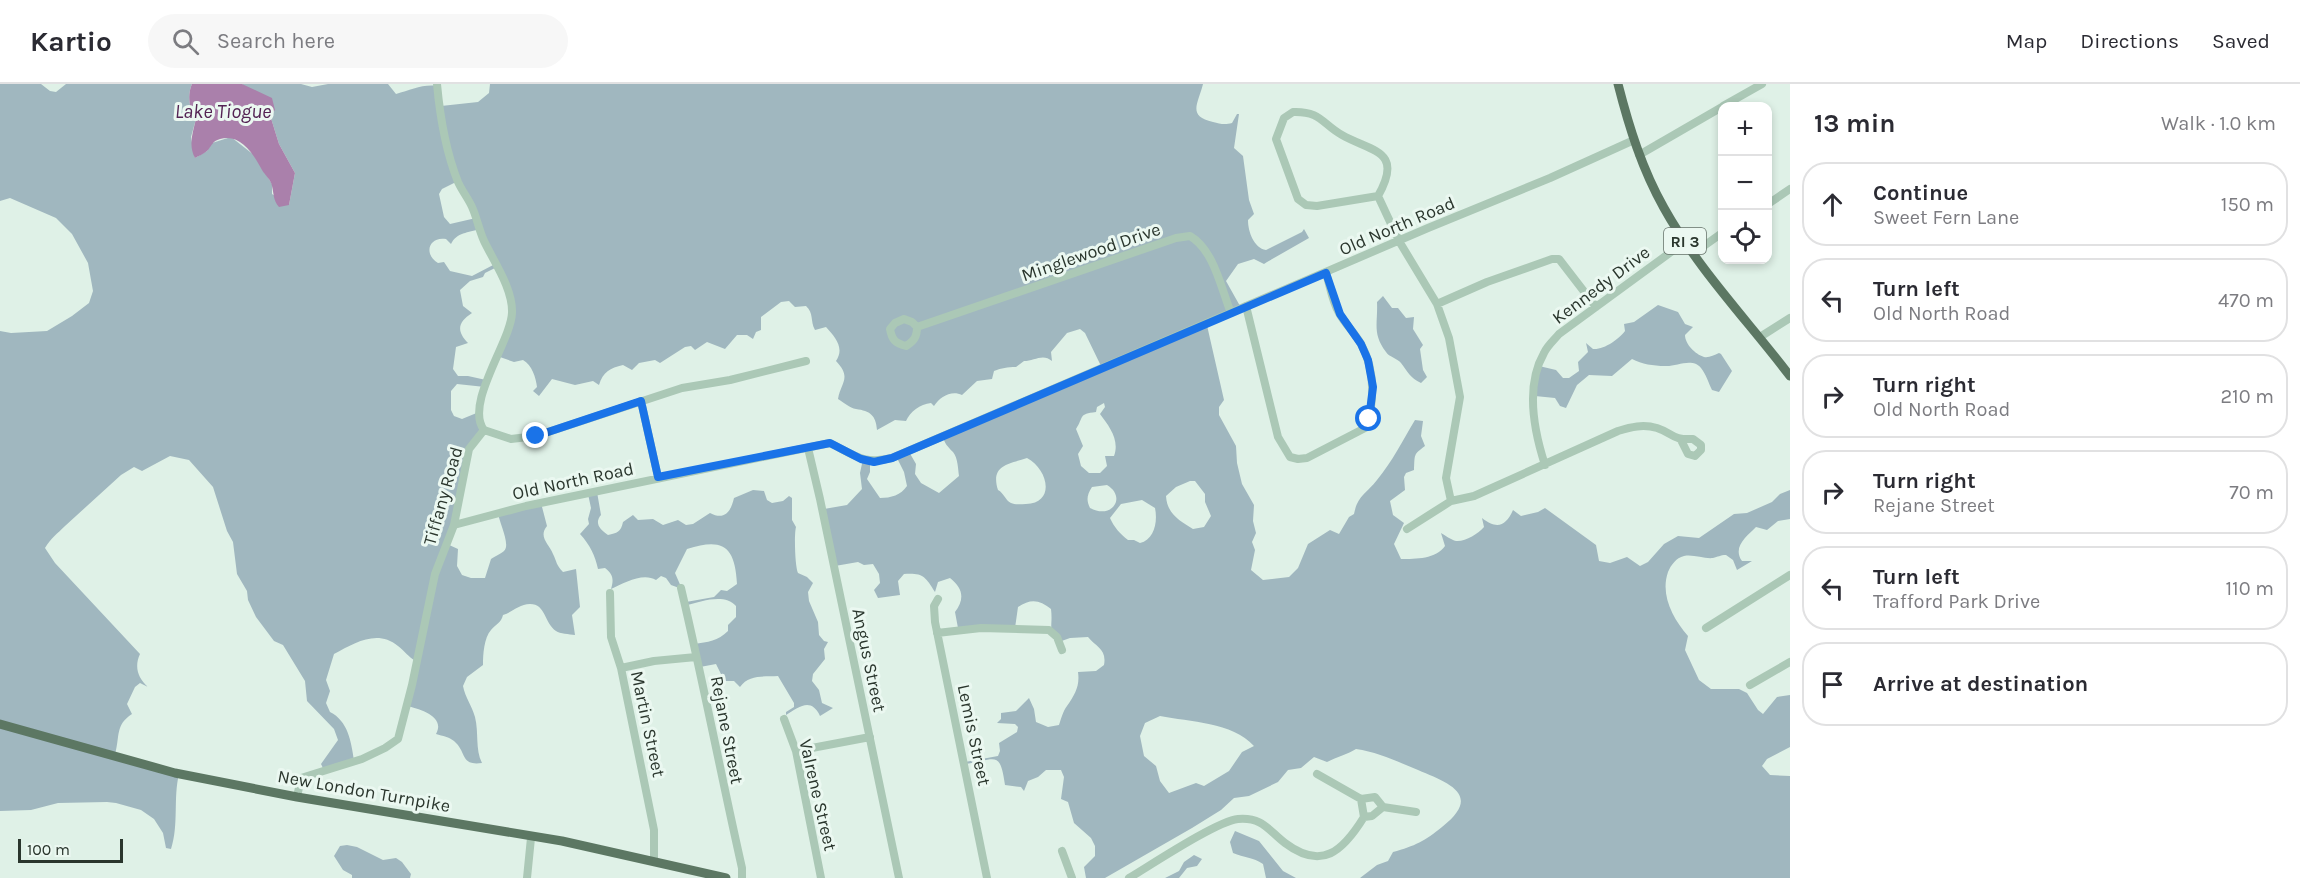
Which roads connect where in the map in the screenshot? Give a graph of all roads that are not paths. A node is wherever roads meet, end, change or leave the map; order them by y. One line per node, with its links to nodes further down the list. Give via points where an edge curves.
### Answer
1 (437, 84): 26 (street, Tiffany Road, via 441,122 458,182 499,269 512,313 480,407 479,420)
2 (1618, 84): 6 (main road, RI 3)
3 (1762, 84): 4 (street)
4 (1731, 102)
5 (1718, 110): 7 (street)
6 (1634, 140): 7 (main road, RI 3); 12 (street, Old North Road)
7 (1639, 155): 13 (main road, RI 3, via 1664,208)
8 (1790, 189): 10 (street)
9 (1378, 196): 9 (street, via 1317,206 1298,199 1276,139 1284,118 1293,112 1304,112 1320,118 1340,135 1380,151 1387,164 1387,180); 12 (street)
10 (1772, 201)
11 (1718, 236): 14 (street)
12 (1399, 241): 15 (street, Old North Road); 16 (street)
13 (1686, 241): 14 (main road, RI 3); 18 (street, Kennedy Drive)
14 (1694, 253): 22 (main road, RI 3)
15 (1326, 273): 17 (street, Old North Road); 17 (street, via 1340,314 1368,360 1372,403 1367,427 1307,458 1290,457 1278,437)
16 (1437, 304): 18 (street, via 1487,282 1559,259); 31 (street, via 1459,388 1446,478)
17 (1246, 306): 19 (street, Old North Road)
18 (1596, 307): 29 (street, Kennedy Drive, via 1559,334 1540,362 1533,414)
19 (1231, 313): 21 (street, Minglewood Drive, via 1209,257 1200,242 1190,236); 28 (street, Old North Road, via 892,458 874,462 861,459 830,443)
20 (1790, 318): 22 (street)
21 (917, 327)
22 (1760, 337): 24 (main road, RI 3)
23 (806, 361): 25 (street)
24 (1788, 370)
25 (641, 401): 26 (street, via 536,436 511,439); 30 (street)
26 (484, 430): 32 (street, Tiffany Road, via 469,449)
27 (1681, 440): 29 (street, via 1658,429 1633,426)
28 (808, 448): 30 (street, Old North Road); 47 (street, Angus Street)
29 (1545, 465): 31 (street, via 1474,496)
30 (658, 477): 32 (street, Old North Road)
31 (1451, 501): 33 (street)
32 (454, 525): 50 (street, Tiffany Road, via 435,574 398,739 362,759 301,778)
33 (1407, 529)
34 (1790, 575): 38 (street)
35 (681, 588): 41 (street, Rejane Street)
36 (610, 593): 43 (street, Martin Street, via 612,637)
37 (938, 599): 39 (street, Lemis Street, via 934,606)
38 (1706, 628)
39 (937, 633): 40 (street, via 981,628 1049,630); 64 (street, Lemis Street)
40 (1062, 650)
41 (696, 657): 43 (street); 61 (street, Rejane Street)
42 (1790, 662): 44 (street)
43 (621, 668): 57 (street, Martin Street, via 654,830)
44 (1750, 685)
45 (784, 719): 48 (street, Valrene Street)
46 (0, 724): 50 (main road, New London Turnpike, via 175,773)
47 (870, 737): 48 (street); 63 (street, Angus Street)
48 (795, 751): 62 (street, Valrene Street)
49 (1317, 774): 51 (street)
50 (297, 797): 55 (main road, New London Turnpike)
51 (1361, 799): 52 (street, via 1375,797); 54 (street)
52 (1383, 807): 53 (street); 54 (street)
53 (1416, 812)
54 (1364, 817): 66 (street, via 1342,847 1317,857 1283,842 1265,825 1252,820 1227,822)
55 (531, 838): 57 (main road, New London Turnpike); 59 (street)
56 (1062, 851): 65 (street)
57 (654, 861): 58 (main road, New London Turnpike)
58 (705, 875): 60 (main road, New London Turnpike)
59 (527, 878)
60 (726, 878)
61 (742, 878)
62 (821, 878)
63 (899, 878)
64 (987, 878)
65 (1072, 878)
66 (1129, 878)

